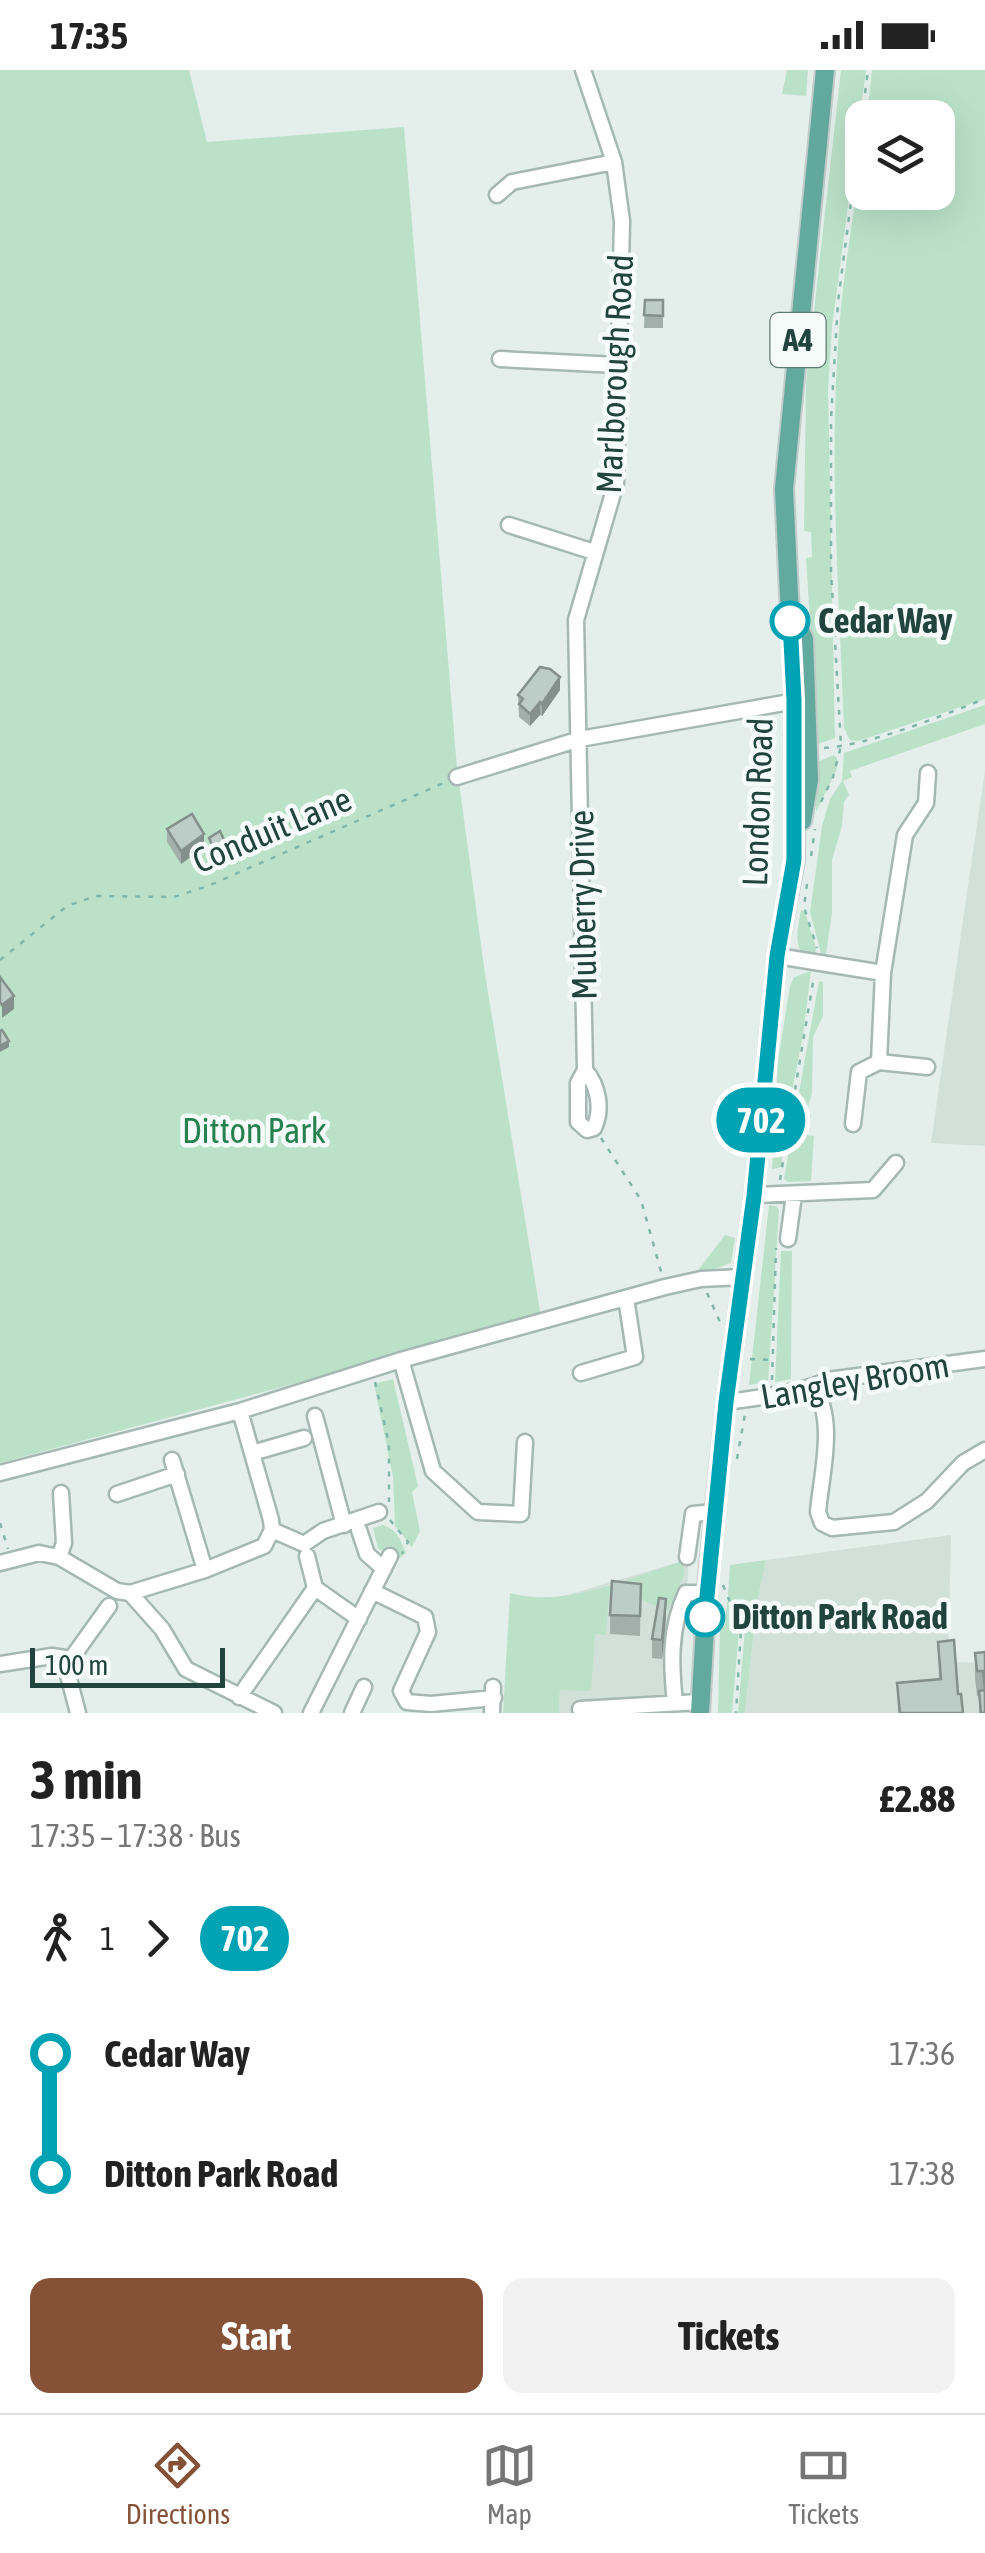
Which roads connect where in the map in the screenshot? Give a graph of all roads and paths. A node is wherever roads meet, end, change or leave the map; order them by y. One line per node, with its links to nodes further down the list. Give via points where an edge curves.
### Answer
1 (584, 70): 4 (street, Marlborough Road)
2 (824, 70): 11 (main road, London Road / A4, via 784,488 790,611 804,639)
3 (868, 70): 13 (path, via 838,302 831,419)
4 (614, 162): 5 (street, via 512,182); 7 (street, Marlborough Road, via 622,221)
5 (497, 195)
6 (500, 359): 7 (street)
7 (617, 365): 9 (street, Marlborough Road, via 616,483)
8 (509, 525): 9 (street)
9 (594, 552): 12 (street, Marlborough Road, via 576,620)
10 (985, 699): 13 (path)
11 (800, 700): 12 (street); 17 (main road, London Road, via 809,780)
12 (580, 739): 16 (street); 23 (street, Mulberry Drive, via 585,1070 596,1083)
13 (841, 746): 14 (path)
14 (817, 748)
15 (928, 773): 19 (street, via 926,804 906,836)
16 (456, 778): 18 (path, Conduit Lane, via 208,886 174,897 96,896 67,906)
17 (777, 956): 19 (street); 26 (main road, London Road)
18 (0, 960)
19 (883, 973): 20 (street)
20 (879, 1062): 21 (street); 22 (street, via 859,1072)
21 (927, 1067)
22 (853, 1124)
23 (594, 1128): 29 (path, via 642,1200)
24 (896, 1163): 25 (street, via 873,1190)
25 (794, 1195): 26 (street); 27 (street)
26 (754, 1196): 28 (main road, London Road)
27 (788, 1239)
28 (742, 1277): 29 (street); 38 (main road, London Road)
29 (666, 1287): 31 (street)
30 (704, 1288): 32 (path)
31 (626, 1298): 34 (street); 35 (street, via 635,1356)
32 (720, 1320)
33 (985, 1359): 37 (street, Langley Broom, via 828,1380)
34 (401, 1360): 39 (street); 42 (street, via 434,1471 478,1512 520,1514)
35 (581, 1373)
36 (374, 1378): 48 (path, via 389,1444 389,1508)
37 (813, 1388): 38 (street, Langley Broom); 43 (street, via 822,1398 825,1427 818,1512 832,1528 894,1522 928,1502 963,1463)
38 (726, 1402): 49 (main road, London Road)
39 (240, 1411): 44 (street); 45 (street)
40 (315, 1416): 51 (street)
41 (304, 1438): 44 (street)
42 (525, 1442)
43 (985, 1450)
44 (252, 1453): 52 (street)
45 (0, 1474)
46 (61, 1493): 54 (street)
47 (118, 1494): 57 (street, via 174,1467)
48 (379, 1512): 51 (street)
49 (715, 1512): 55 (street, via 693,1514); 61 (main road, London Road)
50 (0, 1524): 56 (path)
51 (352, 1527): 53 (street, via 323,1531); 59 (street, via 366,1554 387,1563)
52 (272, 1530): 53 (street); 57 (street, via 264,1546)
53 (305, 1550): 58 (street)
54 (59, 1557): 56 (street, via 38,1553); 60 (street)
55 (687, 1557)
56 (6, 1561)
57 (205, 1570): 60 (street)
58 (315, 1588): 63 (street); 67 (street)
59 (372, 1590): 63 (street); 68 (street, via 425,1618 428,1632 401,1691 407,1702)
60 (123, 1592): 67 (street, via 162,1629 186,1669)
61 (707, 1593): 69 (street, via 686,1594 675,1616); 70 (main road, London Road)
62 (109, 1606): 64 (street)
63 (359, 1619): 75 (street)
64 (71, 1659): 65 (street); 72 (street)
65 (0, 1664)
66 (364, 1687): 76 (street)
67 (239, 1697): 73 (street)
68 (493, 1699)
69 (675, 1703): 70 (street); 71 (street)
70 (700, 1707)
71 (580, 1709)
72 (77, 1710): 74 (street)
73 (270, 1712)
74 (58, 1713)
75 (311, 1713)
76 (352, 1713)

